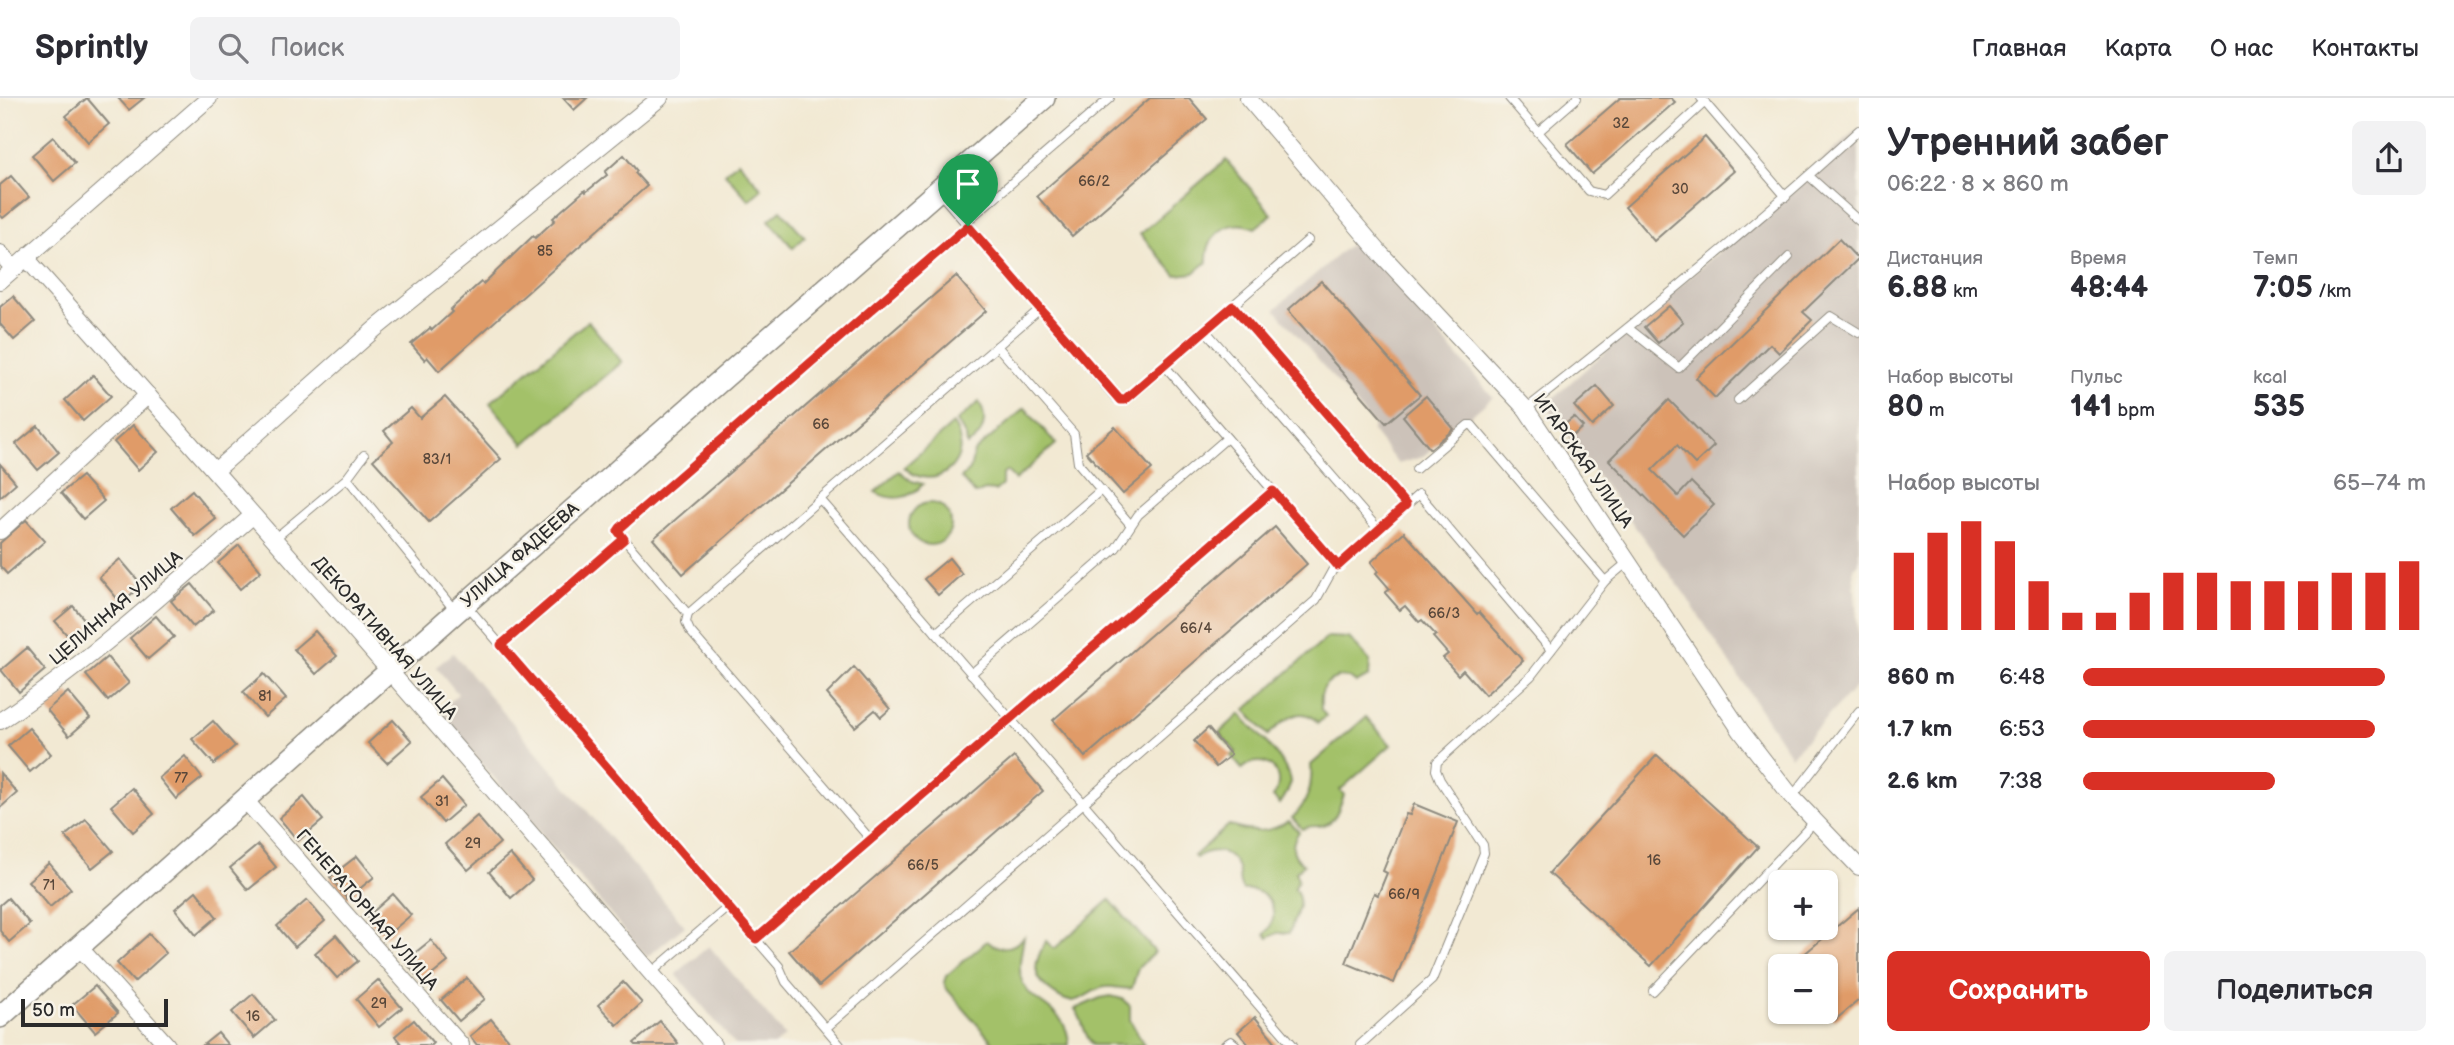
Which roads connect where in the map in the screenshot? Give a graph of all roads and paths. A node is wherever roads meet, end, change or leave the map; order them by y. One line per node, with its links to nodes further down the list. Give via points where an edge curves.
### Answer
1 (209, 98): 19 (street)
2 (660, 98): 34 (street, via 365,337)
3 (1044, 98): 12 (street, УЛИЦА ФАДЕЕВА)
4 (1110, 98): 15 (lane)
5 (1248, 98): 30 (street, ИГАРСКАЯ УЛИЦА, via 1381,254)
6 (1509, 98): 10 (lane)
7 (1577, 98): 10 (lane)
8 (1703, 100): 10 (lane, via 1604,195 1589,191); 13 (lane)
9 (1859, 130): 11 (lane)
10 (1538, 132)
11 (1809, 176): 13 (lane); 14 (lane)
12 (937, 191): 15 (lane); 49 (street, УЛИЦА ФАДЕЕВА)
13 (1786, 197): 23 (lane)
14 (1859, 221)
15 (966, 225): 22 (lane); 44 (lane, via 620,528)
16 (1308, 240): 21 (lane)
17 (0, 253): 19 (street, ДЕКОРАТИВНАЯ УЛИЦА)
18 (1789, 257): 23 (lane, via 1679,368)
19 (20, 264): 20 (street); 28 (street, ДЕКОРАТИВНАЯ УЛИЦА)
20 (0, 281)
21 (1233, 306): 24 (lane); 39 (lane)
22 (1040, 309): 26 (lane); 27 (lane, via 1120,400)
23 (1628, 328): 30 (lane)
24 (1205, 330): 27 (lane); 43 (lane)
25 (1859, 333): 29 (lane, via 1831,316)
26 (997, 346): 36 (lane, via 1074,434 1078,463); 38 (lane)
27 (1164, 365): 31 (lane)
28 (148, 395): 34 (street, ДЕКОРАТИВНАЯ УЛИЦА); 42 (street)
29 (1738, 400)
30 (1526, 409): 46 (street, ИГАРСКАЯ УЛИЦА)
31 (1227, 438): 37 (lane); 41 (lane)
32 (364, 455): 35 (lane)
33 (1416, 469): 48 (lane, via 1472,425)
34 (215, 471): 40 (street, ДЕКОРАТИВНАЯ УЛИЦА)
35 (347, 478): 45 (lane); 49 (lane)
36 (1101, 490): 41 (lane); 51 (lane)
37 (1273, 491): 47 (lane); 57 (lane)
38 (820, 499): 50 (lane); 51 (lane)
39 (1406, 505): 43 (lane); 53 (lane, via 1419,494)
40 (252, 516): 45 (street, ДЕКОРАТИВНАЯ УЛИЦА); 58 (street, ЦЕЛИННАЯ УЛИЦА, via 56,684)
41 (1130, 524): 55 (lane, via 1116,548)
42 (0, 530)
43 (1378, 530): 47 (lane)
44 (624, 539): 50 (lane); 52 (lane)
45 (273, 540): 54 (street, ДЕКОРАТИВНАЯ УЛИЦА)
46 (1629, 561): 48 (lane); 59 (street, ИГАРСКАЯ УЛИЦА, via 1741,731)
47 (1338, 566): 61 (lane, via 1317,600)
48 (1605, 581): 53 (lane)
49 (460, 608): 52 (lane); 54 (street, УЛИЦА ФАДЕЕВА)
50 (688, 614): 63 (lane, via 690,631)
51 (936, 633): 55 (lane)
52 (501, 645): 65 (lane)
53 (1551, 650): 79 (lane, via 1531,676 1437,762 1440,780 1484,853 1432,980)
54 (390, 672): 60 (street, УЛИЦА ФАДЕЕВА); 68 (street, ДЕКОРАТИВНАЯ УЛИЦА)
55 (971, 674): 57 (lane)
56 (1859, 711): 59 (lane)
57 (1011, 719): 61 (lane); 63 (lane)
58 (0, 721)
59 (1792, 797): 62 (street, ИГАРСКАЯ УЛИЦА)
60 (245, 800): 67 (street, УЛИЦА ФАДЕЕВА); 73 (street, ГЕНЕРАТОРНАЯ УЛИЦА)
61 (1082, 802): 71 (lane); 78 (lane)
62 (1814, 822): 64 (street, ИГАРСКАЯ УЛИЦА); 69 (lane)
63 (871, 840): 66 (lane)
64 (1859, 867)
65 (728, 906): 66 (lane); 68 (lane)
66 (756, 939): 71 (lane)
67 (80, 948): 70 (street, УЛИЦА ФАДЕЕВА); 72 (street)
68 (651, 973): 74 (street, ДЕКОРАТИВНАЯ УЛИЦА)
69 (1653, 991)
70 (0, 1017)
71 (826, 1028): 75 (lane)
72 (167, 1045)
73 (461, 1045)
74 (713, 1045)
75 (840, 1045)
76 (1225, 1045): 77 (lane, via 1231,1041)
77 (1236, 1045)
78 (1293, 1045)
79 (1360, 1045)

